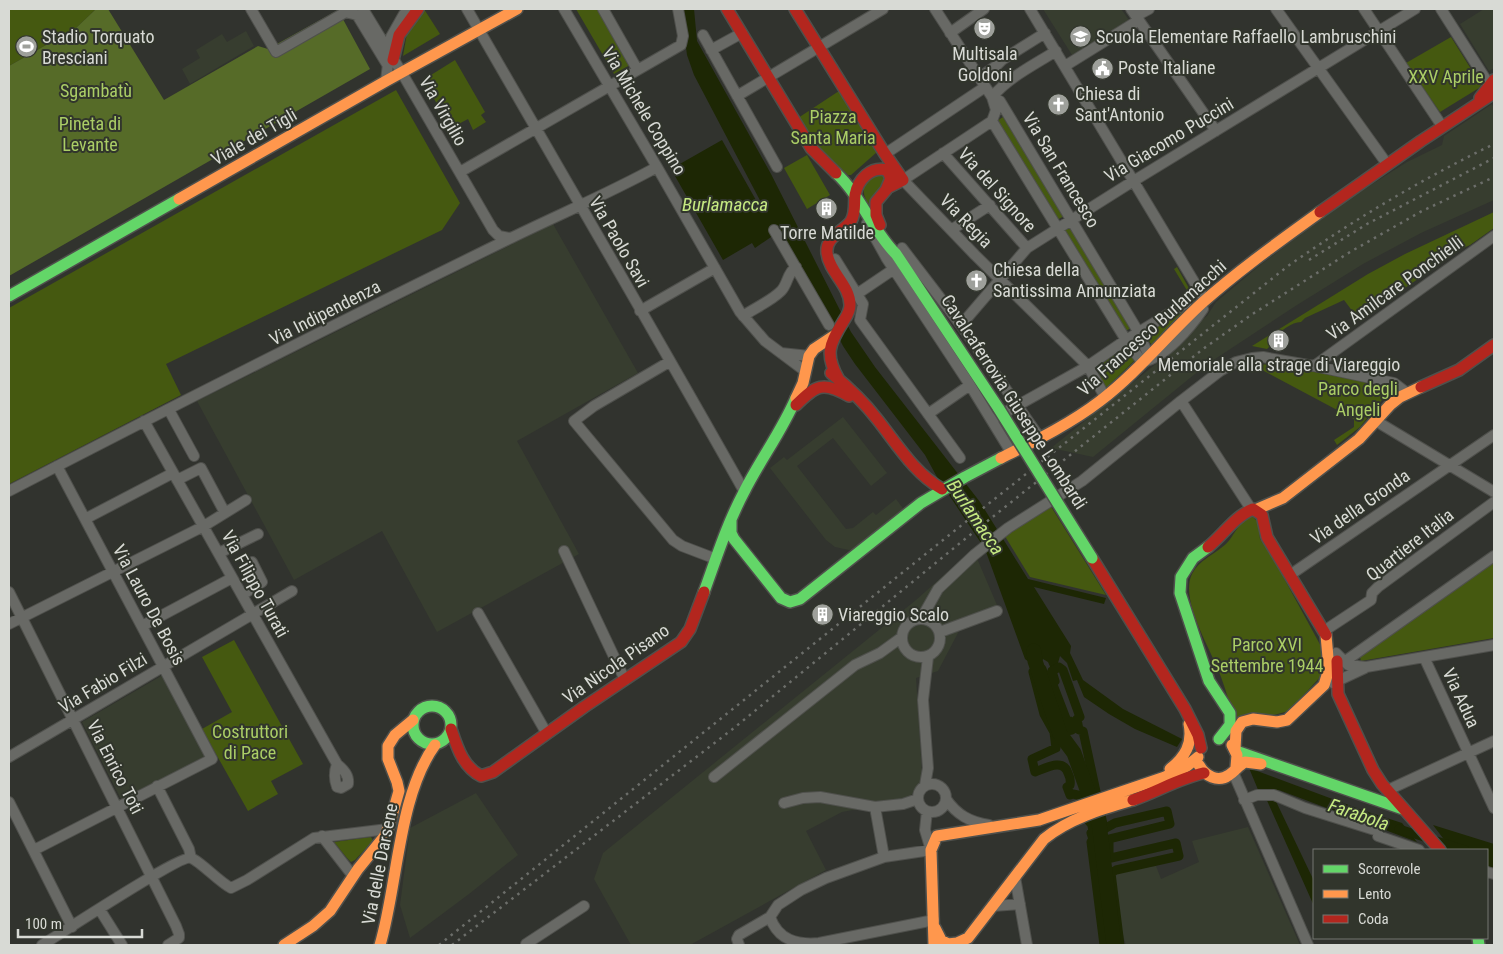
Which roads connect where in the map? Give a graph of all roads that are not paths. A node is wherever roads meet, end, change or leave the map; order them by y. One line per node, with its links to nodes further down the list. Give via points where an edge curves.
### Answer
1 (251, 9): 21 (street, via 276,52)
2 (363, 9): 32 (street, Via Virgilio)
3 (410, 9): 32 (street, via 393,32 389,42)
4 (418, 9): 32 (street, via 399,35)
5 (467, 9): 23 (street, Via Paolo Savi)
6 (517, 9): 23 (street, Viale dei Tigli)
7 (564, 9): 42 (street, Via Michele Coppino)
8 (603, 9): 35 (street)
9 (678, 9): 35 (street, via 683,36 681,45)
10 (728, 9): 26 (street, Cavalcaferrovia Giuseppe Lombardi)
11 (795, 9): 29 (street, Via Regia)
12 (883, 9): 29 (street)
13 (934, 9): 27 (street, Via San Francesco)
14 (984, 9): 27 (street)
15 (1030, 9): 25 (street)
16 (1149, 9): 22 (street)
17 (1276, 9): 36 (street)
18 (1364, 9): 24 (street)
19 (1415, 9): 24 (street, Via Giacomo Puccini)
20 (1441, 9): 43 (street)
21 (348, 10): 32 (street, via 357,15)
22 (1135, 15): 34 (street); 50 (street)
23 (479, 30): 37 (street, Viale dei Tigli); 49 (street, Via Paolo Savi)
24 (1379, 31): 36 (street, Via Giacomo Puccini); 48 (street)
25 (1045, 32): 31 (street); 33 (street)
26 (742, 33): 30 (street); 39 (street, Cavalcaferrovia Giuseppe Lombardi)
27 (950, 33): 38 (street, Via San Francesco)
28 (703, 35): 30 (street)
29 (819, 48): 39 (street); 52 (street, Via Regia)
30 (711, 50): 45 (street)
31 (1056, 51): 34 (street); 40 (street)
32 (390, 59): 37 (street, Via Virgilio); 41 (street)
33 (996, 66): 38 (street); 40 (street, via 1000,76)
34 (1065, 66): 59 (street)
35 (637, 69): 42 (street)
36 (1318, 69): 50 (street, Via Giacomo Puccini); 53 (street)
37 (402, 73): 41 (street, Viale dei Tigli); 56 (street, Via Virgilio)
38 (980, 76): 44 (street, Via San Francesco)
39 (768, 78): 45 (street); 61 (street, Cavalcaferrovia Giuseppe Lombardi, via 811,148)
40 (1011, 79): 46 (street)
41 (386, 81): 83 (street, Viale dei Tigli)
42 (608, 86): 49 (street); 55 (street, Via Michele Coppino)
43 (1493, 86): 48 (street, Via Francesco Burlamacchi, via 1468,109)
44 (985, 87): 46 (street, Via San Francesco); 52 (street)
45 (737, 96): 54 (street)
46 (992, 96): 47 (street, via 996,110); 65 (street, Via San Francesco, via 1000,101)
47 (992, 120): 51 (street); 68 (street, Via San Francesco)
48 (1442, 126): 53 (street, Via Francesco Burlamacchi)
49 (537, 129): 56 (street); 63 (street, Via Paolo Savi)
50 (1216, 131): 59 (street, Via Giacomo Puccini)
51 (943, 153): 58 (street); 62 (street, Via del Signore)
52 (885, 154): 57 (street, Via Regia); 58 (street, Via Regia)
53 (1388, 164): 84 (street, Via Francesco Burlamacchi)
54 (777, 166)
55 (658, 167): 63 (street, Via Indipendenza); 79 (street, Via Michele Coppino)
56 (460, 172): 69 (street, Via Virgilio)
57 (890, 172): 60 (street); 61 (street, via 882,168 873,170 861,180)
58 (903, 180): 60 (street); 71 (street, Via Regia)
59 (1133, 181): 65 (street, Via Giacomo Puccini); 84 (street)
60 (889, 186): 77 (street, via 878,196 874,210)
61 (855, 195): 64 (street, Cavalcaferrovia Giuseppe Lombardi); 66 (street, via 855,210)
62 (990, 205): 71 (street); 76 (street, Via del Signore)
63 (580, 206): 73 (street, Via Indipendenza); 86 (street, Via Paolo Savi)
64 (863, 208): 67 (street); 77 (street, Cavalcaferrovia Giuseppe Lombardi)
65 (1072, 219): 68 (street, Via Giacomo Puccini); 90 (street, Via San Francesco)
66 (848, 224): 67 (street); 75 (street, via 833,236)
67 (869, 229): 77 (street); 80 (street)
68 (1058, 229): 76 (street, Via Giacomo Puccini); 91 (street, Via San Francesco)
69 (493, 230): 73 (street, via 499,236); 74 (street)
70 (774, 230): 78 (street)
71 (951, 230): 81 (street, Via Regia)
72 (1494, 236): 98 (street, Via Amilcare Ponchielli)
73 (510, 238): 74 (street, Via Indipendenza)
74 (492, 248): 106 (street, Via Indipendenza)
75 (828, 248): 82 (street); 89 (street, via 827,255 850,305 848,314)
76 (1028, 248): 81 (street, Via Giacomo Puccini)
77 (895, 249): 88 (street); 173 (street, Cavalcaferrovia Giuseppe Lombardi, bridge, via 999,409)
78 (796, 267): 87 (street, via 778,294); 89 (street)
79 (715, 268): 86 (street); 87 (street, Via Michele Coppino)
80 (894, 269): 82 (street); 101 (street)
81 (1000, 280): 88 (street, Via Giacomo Puccini); 97 (street, Via Regia)
82 (857, 294): 109 (street, via 864,304 860,320)
83 (9, 296)
84 (1206, 299): 95 (street, Via Francesco Burlamacchi)
85 (1186, 304): 90 (street)
86 (640, 312): 96 (street, Via Paolo Savi)
87 (743, 316): 93 (street, Via Michele Coppino, via 761,338)
88 (961, 325): 105 (street)
89 (832, 330): 94 (street); 100 (street, via 829,359)
90 (1139, 333): 91 (street); 95 (street, Via San Francesco)
91 (1126, 340): 95 (street, Via San Francesco); 97 (street)
92 (1494, 345): 102 (street, via 1459,370)
93 (780, 353): 94 (street); 99 (street, Via Michele Coppino)
94 (809, 356): 99 (street); 100 (street, via 821,360)
95 (1145, 359): 103 (street, Via Francesco Burlamacchi)
96 (669, 362): 124 (street, Via Paolo Savi); 141 (street, via 574,421 673,540)
97 (1088, 366): 103 (street, Via Regia); 105 (street)
98 (1314, 366): 102 (street, via 1394,383); 104 (street, via 1263,357 1240,361 1220,371)
99 (805, 371): 108 (street)
100 (838, 378): 107 (street)
101 (970, 385): 109 (street); 110 (street)
102 (1407, 393): 112 (street)
103 (1105, 397): 114 (street, Via Francesco Burlamacchi)
104 (1181, 401): 130 (street); 153 (street, via 1082,481 1008,528 974,555 938,590)
105 (1017, 406): 110 (street); 114 (street)
106 (169, 410): 111 (street, Via Indipendenza); 116 (street)
107 (870, 410): 108 (street, via 842,391 823,384 810,391); 120 (street)
108 (790, 412): 124 (street, Via Nicola Pisano)
109 (928, 414): 117 (street)
110 (991, 420): 115 (street)
111 (144, 421): 119 (street, Via Indipendenza); 121 (street, Via Filippo Turati)
112 (1376, 421): 118 (street, Via della Gronda); 126 (street, via 1359,439)
113 (1494, 435): 118 (street, Via della Gronda)
114 (1040, 438): 115 (street, Via Francesco Burlamacchi)
115 (1011, 452): 122 (street, Via Francesco Burlamacchi)
116 (194, 456)
117 (960, 458)
118 (1449, 465): 125 (street, Via della Gronda); 144 (street, Via della Gronda)
119 (57, 466): 123 (street, Via Indipendenza); 132 (street, Via Lauro De Bosis)
120 (914, 467): 122 (street, via 930,483); 128 (street, via 924,490)
121 (175, 476): 131 (street, via 201,468); 132 (street); 135 (street, Via Filippo Turati)
122 (942, 489): 128 (street, Via Francesco Burlamacchi)
123 (9, 491)
124 (744, 491): 133 (street, Via Nicola Pisano)
125 (1494, 492)
126 (1283, 498): 130 (street); 134 (street)
127 (246, 500): 131 (street)
128 (921, 502): 138 (street, Via Francesco Burlamacchi, via 794,602 781,598)
129 (1494, 502): 157 (street, Quartiere Italia, via 1378,587 1371,600)
130 (1253, 509): 134 (street, via 1261,514); 179 (street, via 1238,517 1217,540 1193,558 1179,585 1209,681 1230,713 1226,732)
131 (225, 513): 135 (street)
132 (85, 519): 143 (street, Via Lauro De Bosis)
133 (731, 520): 138 (street, via 732,536); 141 (street, Via Nicola Pisano)
134 (1264, 522): 144 (street, via 1267,537)
135 (204, 526): 139 (street, Via Filippo Turati); 143 (street)
136 (258, 534): 139 (street)
137 (564, 551): 169 (street)
138 (743, 551): 141 (street, via 730,549)
139 (218, 553): 145 (street, Via Filippo Turati)
140 (1494, 556): 166 (street)
141 (717, 557): 169 (street, Via Nicola Pisano, via 685,638)
142 (252, 562): 148 (street, via 262,582)
143 (114, 572): 152 (street); 155 (street, Via Lauro De Bosis)
144 (1290, 575): 157 (street)
145 (232, 578): 148 (street, Via Filippo Turati); 155 (street)
146 (292, 591): 151 (street, Via Fabio Filzi)
147 (9, 592): 152 (street, Via Enrico Toti)
148 (242, 594): 151 (street, Via Filippo Turati)
149 (997, 611): 156 (street)
150 (478, 613): 177 (street)
151 (252, 614): 167 (street, Via Fabio Filzi); 188 (street, Via Filippo Turati)
152 (22, 618): 154 (street); 174 (street, Via Enrico Toti)
153 (921, 619): 156 (street, via 932,622); 158 (street, via 908,624)
154 (9, 624)
155 (142, 626): 167 (street, Via Lauro De Bosis)
156 (940, 632): 164 (street, via 940,645)
157 (1325, 633): 162 (street); 172 (street, via 1329,669)
158 (902, 637): 160 (street); 161 (street)
159 (1494, 645): 165 (street)
160 (906, 651): 161 (street); 163 (street)
161 (880, 653): 193 (street, via 855,665)
162 (1336, 653): 166 (street); 170 (street)
163 (916, 657): 164 (street); 171 (street)
164 (928, 657): 171 (street)
165 (1424, 657): 168 (street); 185 (street, Via Adua)
166 (1344, 662): 168 (street)
167 (163, 666): 174 (street, Via Fabio Filzi); 198 (street, Via Lauro De Bosis, via 212,759)
168 (1366, 667): 170 (street)
169 (625, 680): 177 (street, Via Nicola Pisano)
170 (1337, 682): 172 (street); 199 (street, via 1338,694 1362,748 1376,776)
171 (924, 685): 190 (street)
172 (1324, 685): 183 (street, via 1287,720 1253,719 1242,722 1236,731)
173 (1184, 709): 179 (street); 184 (street, via 1198,735); 195 (street, via 1192,737 1188,751)
174 (73, 720): 186 (street, Via Fabio Filzi); 207 (street, Via Enrico Toti)
175 (413, 720): 176 (street, Via Nicola Pisano, via 421,709 434,706 448,714); 178 (street); 180 (street, Via Nicola Pisano)
176 (451, 729): 182 (street, via 447,737); 187 (street, Via Nicola Pisano)
177 (547, 734): 187 (street, Via Nicola Pisano, via 497,770 484,775 474,772)
178 (418, 739): 180 (street, Via Nicola Pisano, via 401,737); 182 (street, Via Nicola Pisano, via 426,744); 200 (street, Via delle Darsene)
179 (1215, 739): 183 (street, via 1229,742); 184 (street)
180 (390, 740): 214 (street, via 386,758 399,791)
181 (1494, 741): 185 (street)
182 (437, 744): 187 (street, Via Nicola Pisano); 200 (street, Via delle Darsene, via 428,755)
183 (1236, 750): 189 (street); 191 (street, via 1238,759)
184 (1199, 752): 192 (street, via 1198,763); 195 (street, via 1180,771)
185 (1469, 753): 199 (street); 209 (street, Via Adua)
186 (9, 757)
187 (463, 758)
188 (337, 764)
189 (1272, 764): 191 (street, via 1250,762); 210 (street)
190 (928, 768): 196 (street); 197 (street)
191 (1234, 770): 194 (street); 201 (street)
192 (1204, 773): 194 (street); 206 (street, via 1157,792)
193 (714, 776)
194 (1220, 778): 201 (street)
195 (1150, 782): 206 (street)
196 (925, 785): 197 (street); 203 (street, via 919,791)
197 (937, 785): 202 (street, via 944,791)
198 (157, 786): 207 (street); 221 (street, via 189,849)
199 (1388, 790): 210 (street)
200 (412, 794): 237 (street, Via delle Darsene)
201 (1243, 797): 216 (street, via 1274,795 1378,831 1378,836); 242 (street)
202 (946, 799): 211 (street, via 939,809); 213 (street, via 964,818)
203 (918, 800): 208 (street); 211 (street)
204 (9, 802): 218 (street)
205 (784, 803): 208 (street, via 820,797)
206 (1106, 803): 212 (street)
207 (118, 807): 218 (street); 222 (street, Via Enrico Toti)
208 (875, 807): 220 (street)
209 (1494, 808)
210 (1406, 810): 217 (street)
211 (926, 811): 219 (street)
212 (1078, 812): 213 (street); 224 (street, via 1048,835)
213 (995, 826): 219 (street, via 938,835)
214 (388, 829): 215 (street); 223 (street)
215 (322, 836): 221 (street, via 311,839 231,888); 223 (street)
216 (1416, 849)
217 (1439, 849)
218 (34, 850): 231 (street)
219 (931, 850): 220 (street); 230 (street)
220 (884, 857): 229 (street, via 801,890 778,905)
221 (190, 858): 222 (street)
222 (152, 876): 228 (street); 235 (street, Via Enrico Toti, via 179,932 178,939)
223 (354, 876): 236 (street, via 324,918)
224 (1015, 877): 225 (street); 227 (street)
225 (1020, 904): 227 (street); 241 (street)
226 (584, 906): 238 (street)
227 (993, 906): 232 (street)
228 (100, 910): 231 (street); 234 (street)
229 (770, 917): 230 (street, via 781,935 805,944); 239 (street, via 739,934)
230 (934, 923): 232 (street, via 941,940 947,945); 240 (street)
231 (72, 927): 233 (street)
232 (966, 942)
233 (42, 945)
234 (122, 945)
235 (168, 945)
236 (284, 945)
237 (380, 945)
238 (527, 945)
239 (739, 945)
240 (934, 945)
241 (1026, 945)
242 (1308, 945)

